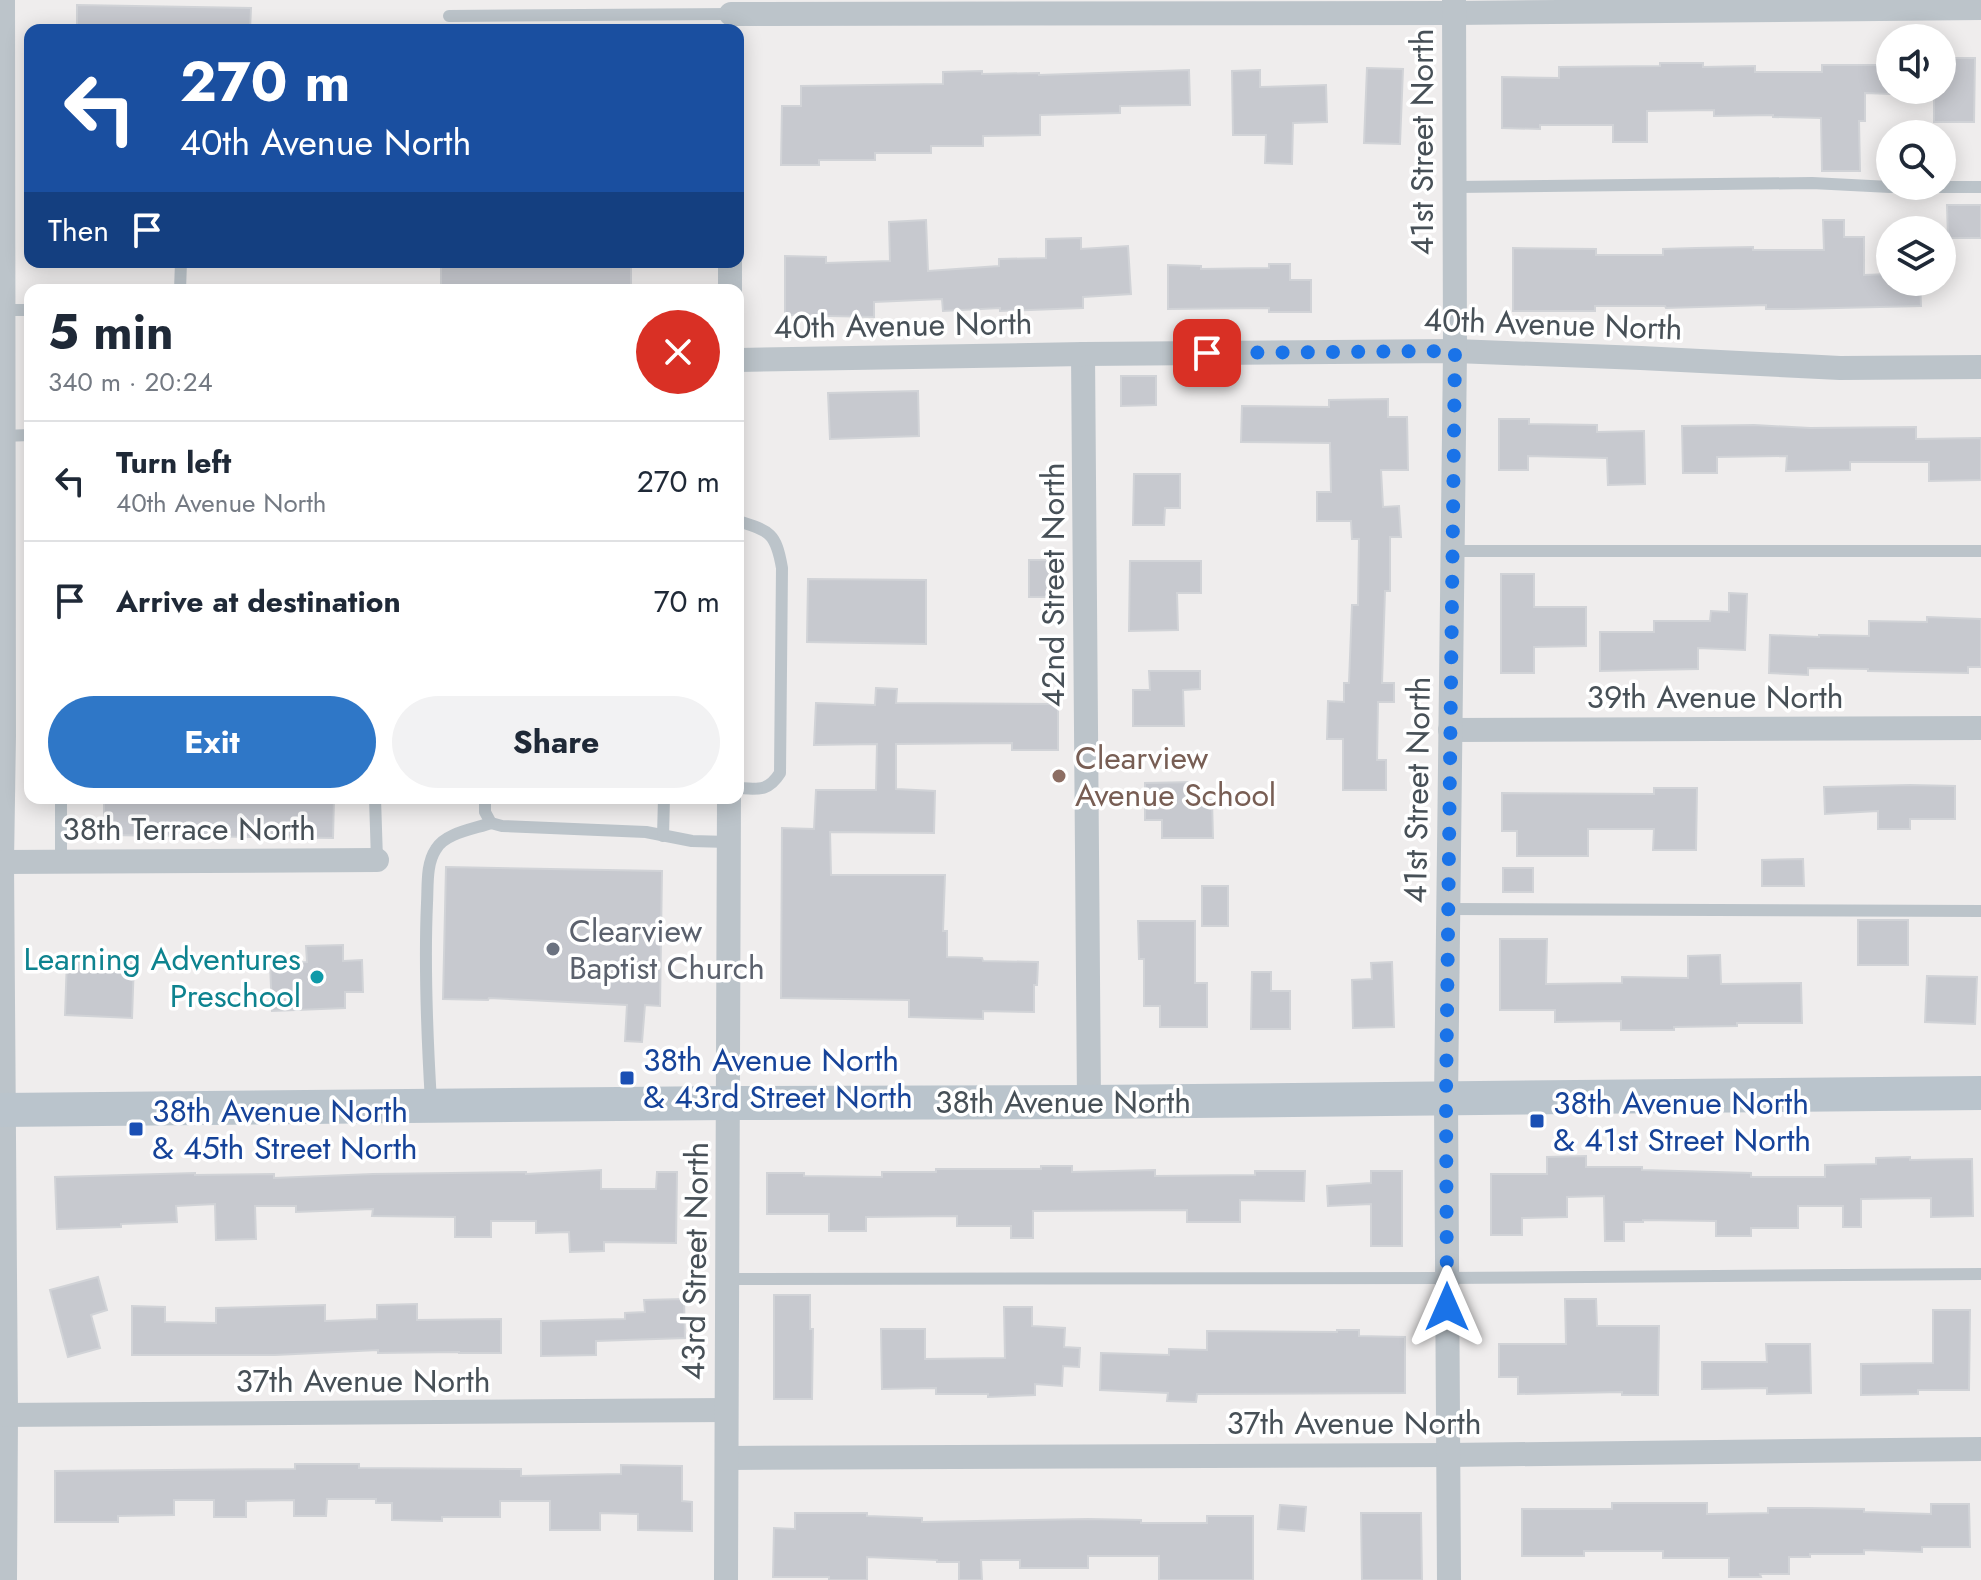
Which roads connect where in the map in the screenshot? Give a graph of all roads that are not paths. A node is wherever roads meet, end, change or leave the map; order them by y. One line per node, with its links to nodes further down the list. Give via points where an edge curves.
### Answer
1 (1454, 7): 2 (street); 4 (street); 6 (street, 41st Street North)
2 (1981, 8)
3 (2, 13): 8 (street)
4 (731, 15): 5 (lane)
5 (449, 16)
6 (1455, 187): 7 (lane); 10 (street, 41st Street North)
7 (1981, 187)
8 (2, 310): 9 (lane); 14 (street)
9 (24, 310)
10 (1455, 351): 11 (street, 40th Avenue North); 13 (street, 40th Avenue North, via 1840,368); 18 (street, 41st Street North)
11 (1083, 354): 12 (street, 40th Avenue North); 40 (street, 42nd Street North)
12 (744, 360)
13 (1981, 367)
14 (1, 378): 16 (street)
15 (24, 435): 16 (lane)
16 (3, 436): 22 (street)
17 (744, 523): 23 (lane, via 767,530 779,548 782,568 780,773 767,788)
18 (1452, 551): 19 (lane); 21 (street, 41st Street North)
19 (1981, 551)
20 (1981, 728): 21 (street, 39th Avenue North)
21 (1450, 730): 35 (street, 41st Street North)
22 (2, 736): 33 (street)
23 (744, 788)
24 (61, 804): 34 (lane)
25 (375, 804): 32 (lane)
26 (485, 804): 29 (lane)
27 (664, 804): 30 (lane)
28 (729, 804): 31 (street, 43rd Street North)
29 (491, 823): 30 (lane); 42 (lane, via 452,836 437,846 429,864 426,1022)
30 (663, 836): 31 (lane)
31 (728, 842): 41 (street, 43rd Street North)
32 (377, 860): 34 (street, 38th Terrace North)
33 (2, 862): 34 (street, 38th Terrace North); 37 (street)
34 (61, 862)
35 (1448, 909): 36 (lane); 39 (street, 41st Street North)
36 (1981, 911)
37 (1, 1016): 43 (street)
38 (1981, 1093): 39 (main road, 38th Avenue North)
39 (1446, 1099): 40 (main road, 38th Avenue North); 45 (street, 41st Street North)
40 (1089, 1102): 41 (main road, 38th Avenue North)
41 (728, 1103): 42 (main road, 38th Avenue North); 46 (street, 43rd Street North)
42 (431, 1106): 43 (main road, 38th Avenue North)
43 (1, 1110): 48 (street)
44 (1981, 1274): 45 (lane)
45 (1446, 1278): 46 (lane); 50 (street, 41st Street North)
46 (727, 1279): 47 (street, 43rd Street North)
47 (726, 1410): 48 (street, 37th Avenue North); 51 (street, 43rd Street North)
48 (3, 1415): 52 (street)
49 (1981, 1449): 50 (street, 37th Avenue North)
50 (1448, 1455): 51 (street, 37th Avenue North); 54 (street, 41st Street North)
51 (727, 1458): 53 (street, 43rd Street North)
52 (5, 1580)
53 (726, 1580)
54 (1449, 1580)

